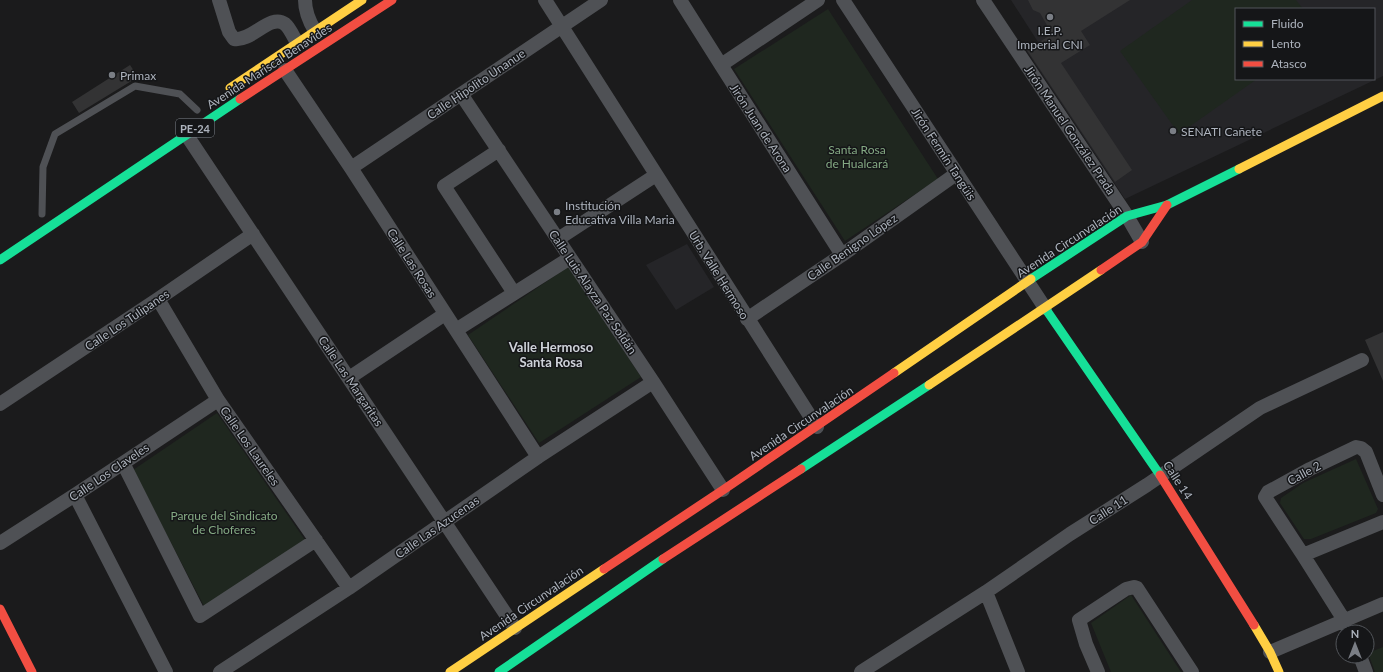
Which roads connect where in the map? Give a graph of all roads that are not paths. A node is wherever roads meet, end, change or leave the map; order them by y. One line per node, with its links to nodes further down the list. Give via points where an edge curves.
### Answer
1 (219, 0): 13 (street, via 229,32 234,39 244,39 267,24 280,22 285,24)
2 (305, 0): 12 (street, via 305,8)
3 (362, 0): 12 (main road, Avenida Mariscal Benavides)
4 (392, 0): 15 (main road, Avenida Mariscal Benavides / PE-24)
5 (545, 0): 11 (street, Urb. Valle Hermoso)
6 (601, 0): 11 (street, Calle Hipólito Unanue)
7 (680, 0): 14 (street, Jirón Juan de Arona)
8 (818, 0): 14 (street)
9 (843, 0): 23 (street, Jirón Fermín Tangüis)
10 (983, 0): 27 (street, Jirón Manuel González Prada)
11 (562, 26): 17 (street, Calle Hipólito Unanue); 24 (street, Urb. Valle Hermoso)
12 (315, 30): 13 (main road, Avenida Mariscal Benavides)
13 (297, 43): 16 (main road, Avenida Mariscal Benavides)
14 (721, 65): 31 (street, Jirón Juan de Arona)
15 (285, 70): 20 (main road, Avenida Mariscal Benavides / PE-24); 22 (street, Calle Las Rosas)
16 (224, 92)
17 (461, 94): 21 (street, Calle Luis Alayza Paz Soldán); 22 (street, Calle Hipólito Unanue)
18 (1383, 96): 25 (main road, Avenida Circunvalación)
19 (198, 110): 26 (lane, via 180,94 135,86 54,134 43,167)
20 (186, 134): 28 (street, Calle Las Margaritas); 33 (main road, Avenida Mariscal Benavides / PE-24)
21 (499, 150): 29 (street, Calle Luis Alayza Paz Soldán); 35 (street, via 444,186)
22 (351, 168): 38 (street, Calle Las Rosas)
23 (956, 174): 31 (street, Calle Benigno López); 34 (street, Jirón Fermín Tangüis)
24 (656, 175): 29 (street); 39 (street, Urb. Valle Hermoso)
25 (1167, 205): 27 (main road, Avenida Circunvalación); 30 (main road)
26 (42, 214)
27 (1127, 216): 30 (street, Jirón Manuel González Prada); 34 (main road, Avenida Circunvalación)
28 (253, 234): 36 (street, Calle Los Tulipanes); 42 (street, Calle Las Margaritas)
29 (558, 239): 32 (street, Calle Luis Alayza Paz Soldán)
30 (1142, 242): 37 (main road)
31 (842, 255): 39 (street, Calle Benigno López)
32 (570, 258): 35 (street); 43 (street, Calle Luis Alayza Paz Soldán)
33 (0, 260)
34 (1028, 281): 37 (street, Jirón Fermín Tangüis); 46 (main road, Avenida Circunvalación)
35 (514, 293): 40 (street)
36 (158, 300): 44 (street, Calle Los Laureles); 45 (street, Calle Los Tulipanes)
37 (1045, 308): 49 (main road, Calle 14); 59 (main road, via 721,518)
38 (445, 314): 40 (street, Calle Las Rosas); 42 (street)
39 (747, 319): 46 (street, Urb. Valle Hermoso)
40 (456, 330): 47 (street, Calle Las Rosas)
41 (1362, 360): 49 (street, Calle 11, via 1260,408)
42 (349, 378): 53 (street, Calle Las Margaritas)
43 (653, 382): 47 (street, Calle Las Azucenas); 50 (street, Calle Luis Alayza Paz Soldán)
44 (218, 400): 48 (street, Calle Los Claveles); 55 (street, Calle Los Laureles)
45 (0, 404)
46 (817, 427): 50 (main road, Avenida Circunvalación)
47 (538, 457): 53 (street, Calle Las Azucenas)
48 (122, 463): 51 (street, Calle Los Claveles); 55 (street, via 200,616)
49 (1160, 476): 61 (street, Calle 11); 68 (main road, Calle 14)
50 (723, 490): 57 (main road, Avenida Circunvalación, via 710,503)
51 (75, 495): 56 (street, Calle Los Claveles); 70 (street)
52 (1383, 495): 58 (street, Calle 2, via 1366,452 1362,448 1356,448 1310,469 1268,492 1265,498 1267,502)
53 (444, 522): 60 (street, Calle Las Azucenas); 66 (street, Calle Las Margaritas)
54 (1383, 522): 58 (street)
55 (316, 540): 60 (street, Calle Los Laureles)
56 (0, 543)
57 (641, 552): 59 (main road); 66 (main road, Avenida Circunvalación)
58 (1303, 555): 64 (street, Calle 2)
59 (650, 568): 73 (main road)
60 (349, 588): 71 (street, Calle Las Azucenas)
61 (986, 592): 74 (street, Calle 11); 75 (street)
62 (1383, 604): 65 (street)
63 (0, 609): 69 (main road)
64 (1346, 624)
65 (1350, 624)
66 (516, 628): 72 (main road, Avenida Circunvalación)
67 (1335, 630): 68 (street)
68 (1270, 652): 78 (main road, Calle 14)
69 (32, 672)
70 (166, 672)
71 (220, 672)
72 (450, 672)
73 (499, 672)
74 (861, 672)
75 (1018, 672)
76 (1098, 672): 77 (street, via 1079,620 1126,589 1134,587)
77 (1192, 672)
78 (1279, 672)

